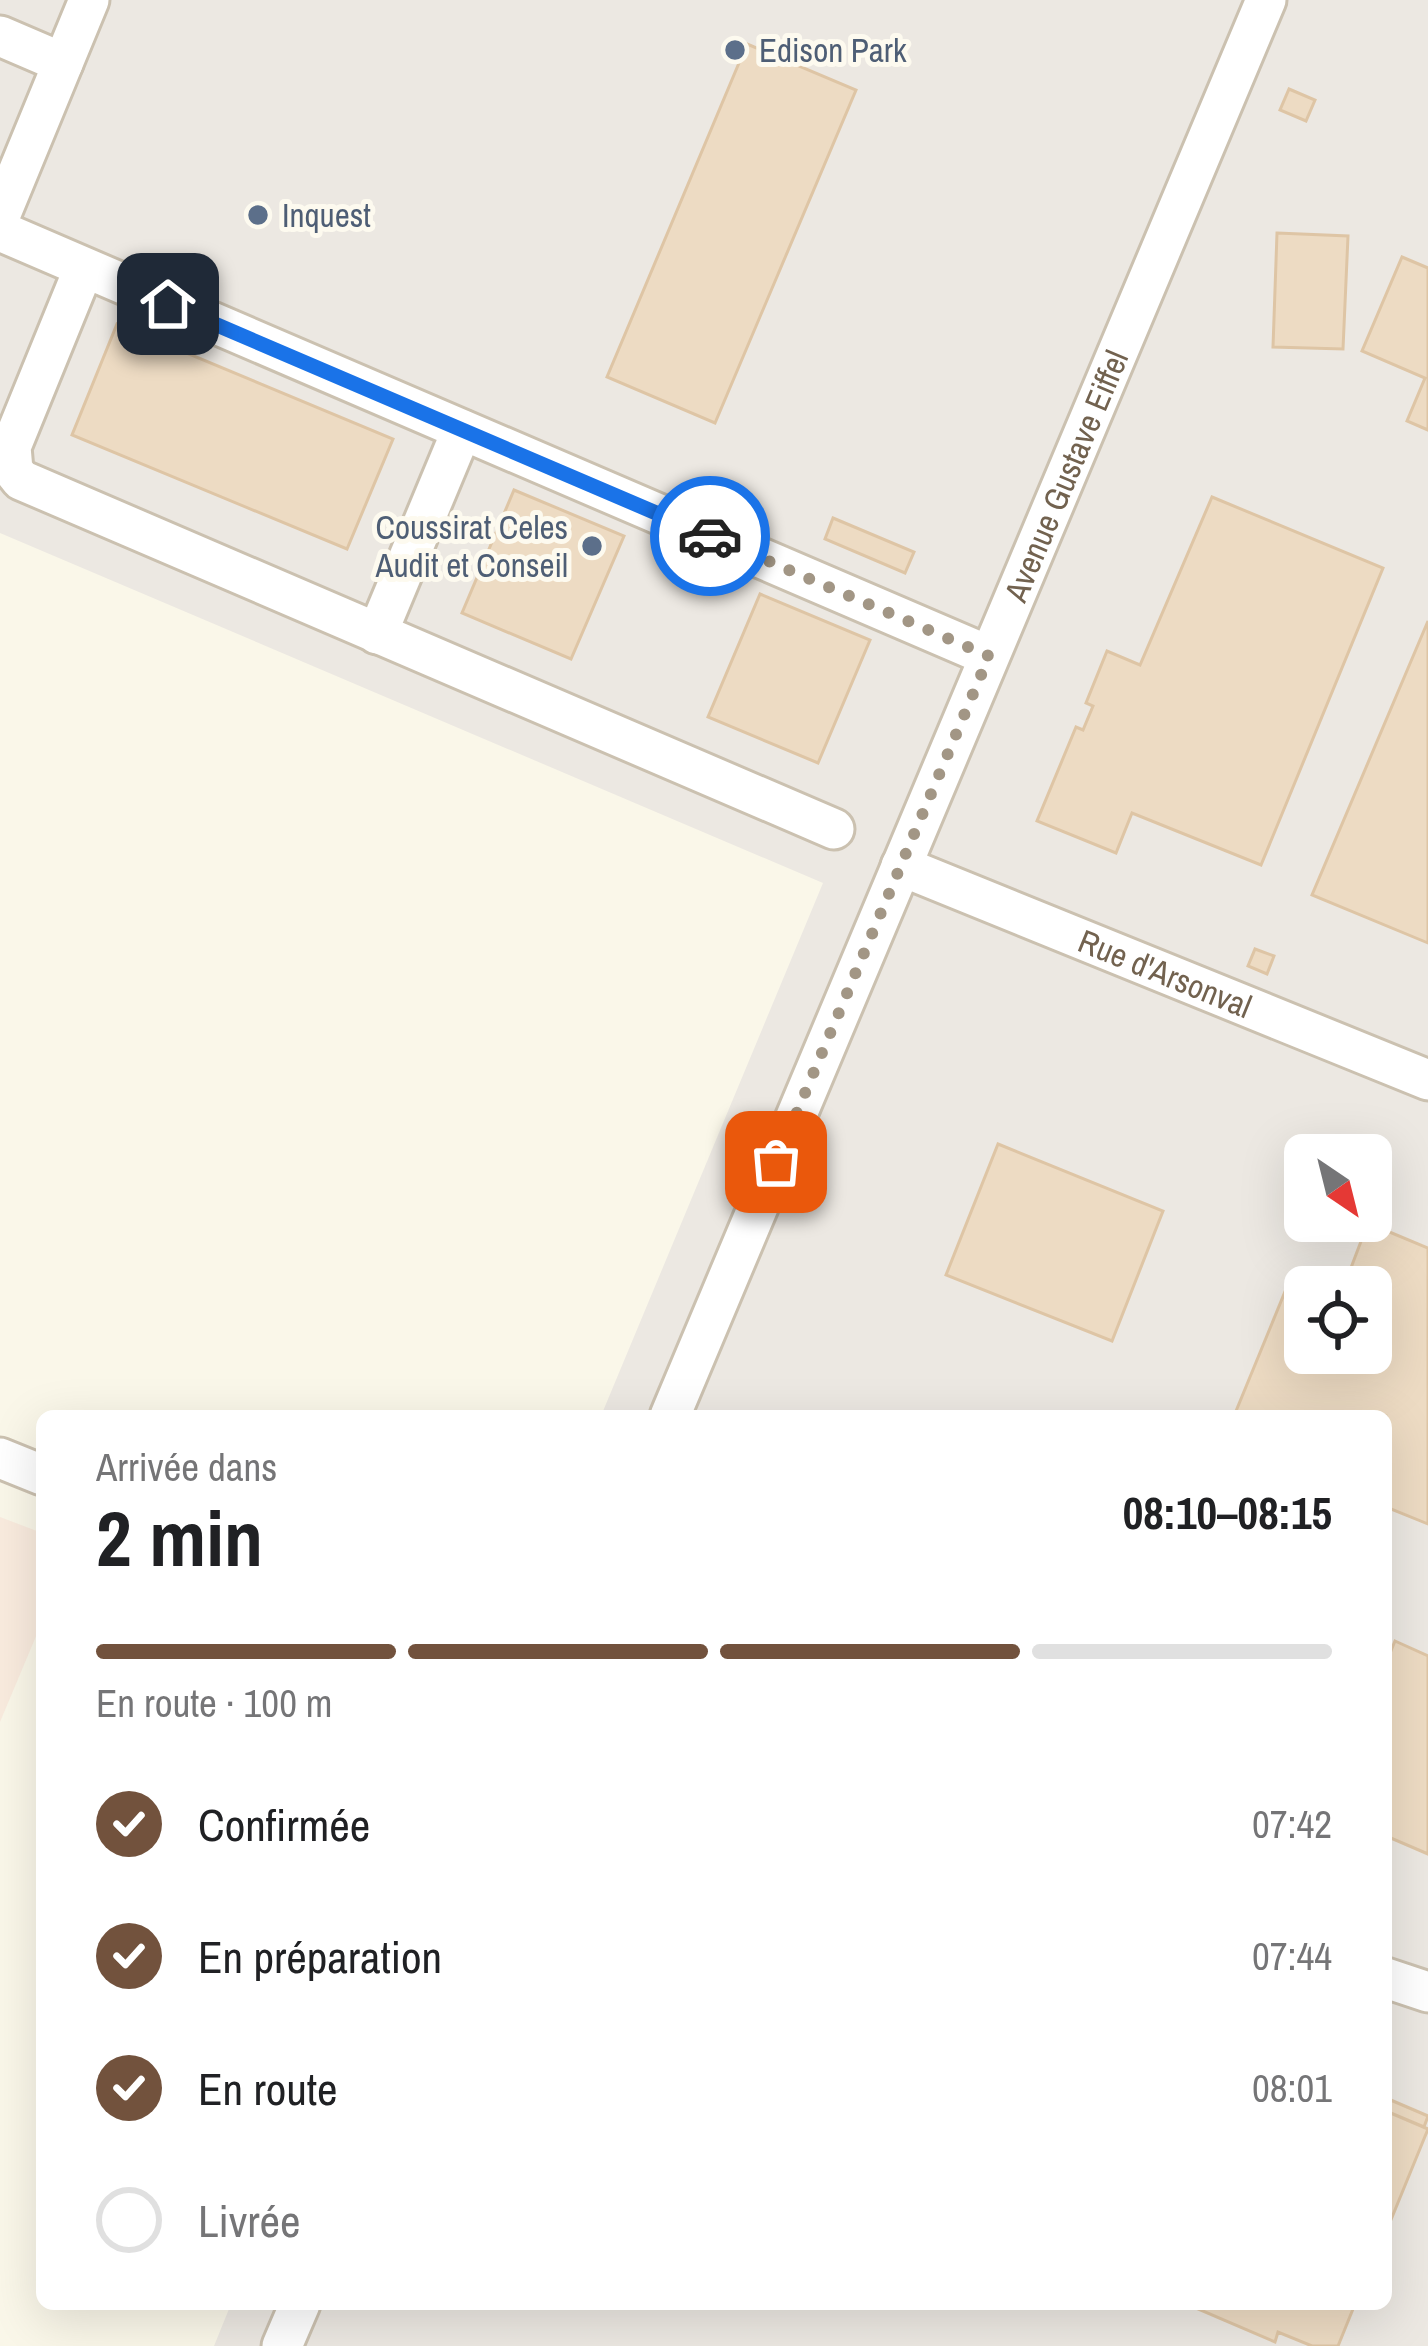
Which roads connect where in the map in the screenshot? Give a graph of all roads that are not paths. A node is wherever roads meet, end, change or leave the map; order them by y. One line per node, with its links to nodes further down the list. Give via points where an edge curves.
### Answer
1 (89, 0): 4 (street)
2 (1266, 0): 10 (street, Avenue Gustave Eiffel)
3 (0, 36): 4 (street)
4 (63, 63): 5 (street)
5 (0, 216)
6 (0, 231): 7 (street)
7 (84, 268): 8 (street); 9 (street, via 11,446 20,480)
8 (462, 430): 9 (street); 10 (street)
9 (377, 634): 11 (street)
10 (989, 656): 12 (street, Avenue Gustave Eiffel)
11 (833, 830)
12 (901, 866): 13 (street, Rue d'Arsonval); 14 (street, Avenue Gustave Eiffel)
13 (1428, 1080)
14 (673, 1410)
15 (0, 1458): 16 (street)
16 (36, 1473)
17 (1392, 1980): 18 (street)
18 (1428, 1992)
19 (297, 2310): 20 (street)
20 (282, 2346)

